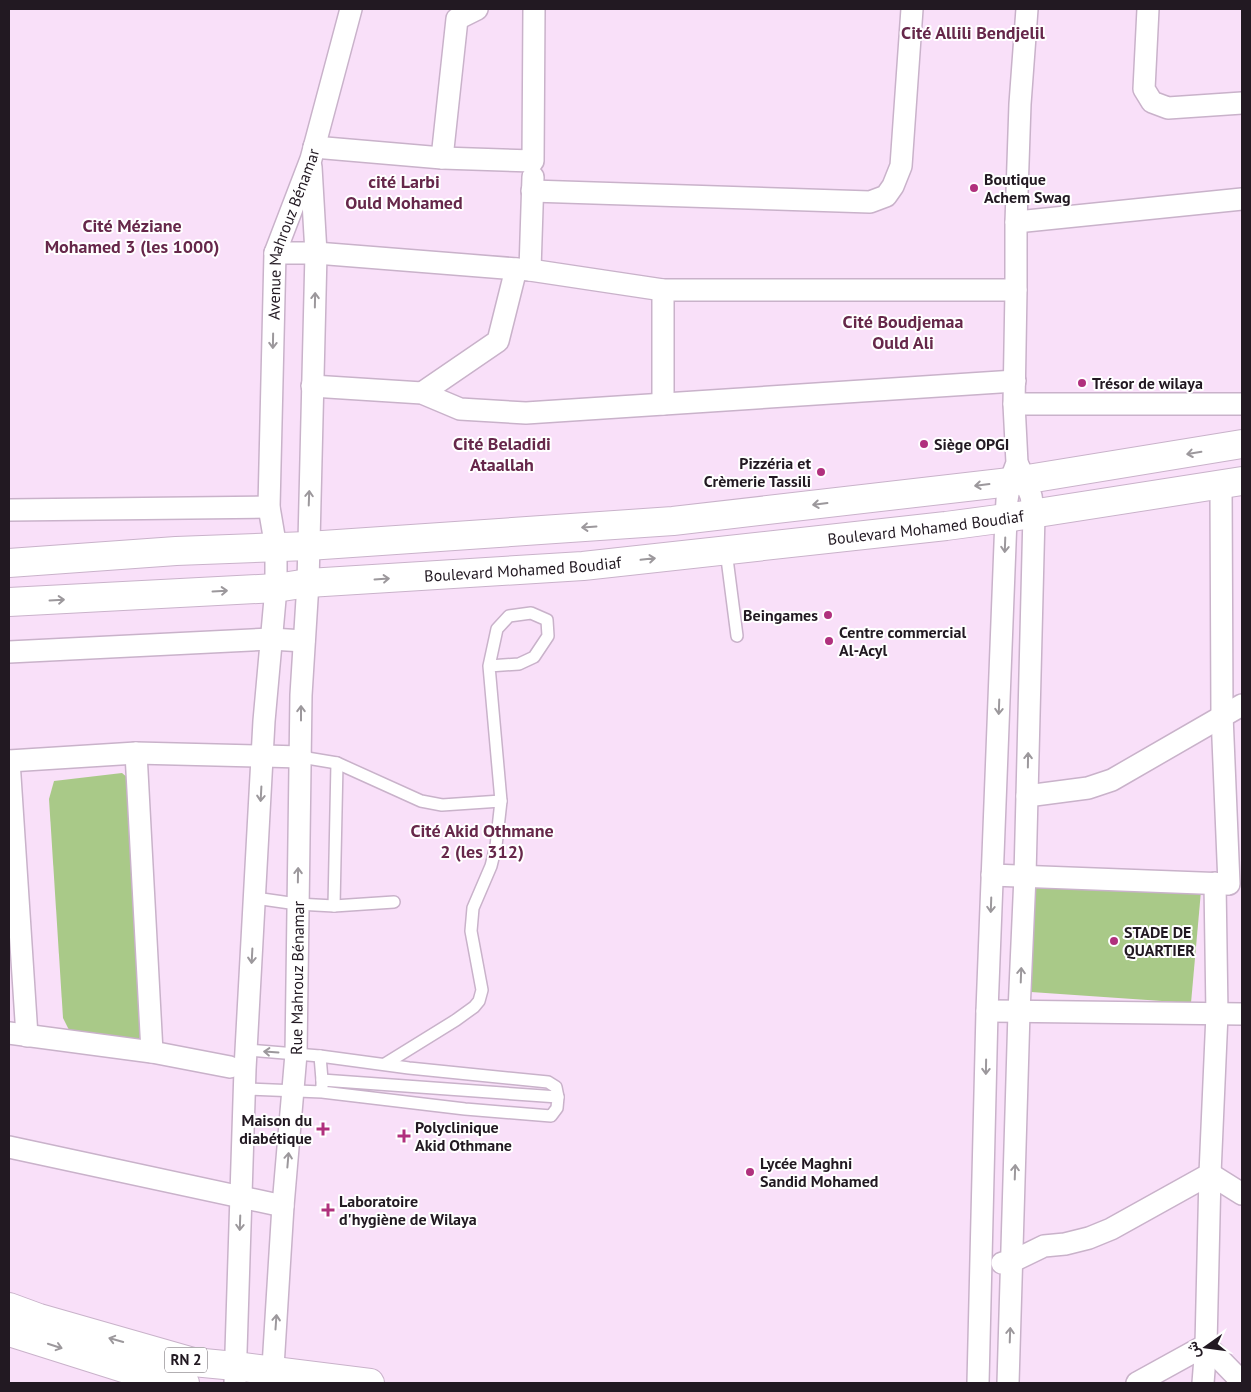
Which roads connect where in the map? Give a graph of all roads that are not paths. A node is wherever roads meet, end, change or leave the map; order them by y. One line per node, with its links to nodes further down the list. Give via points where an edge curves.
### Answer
1 (351, 9): 9 (street)
2 (477, 9): 10 (street, via 457,19)
3 (529, 9): 4 (street)
4 (534, 9): 11 (street)
5 (912, 9): 12 (street, via 901,166 886,196 870,202)
6 (1028, 9): 14 (street, via 1020,104)
7 (1148, 9): 8 (street, via 1144,89 1152,102 1168,108)
8 (1242, 104)
9 (312, 153): 10 (street); 15 (street, Avenue Mahrouz Bénamar); 16 (street, Avenue Mahrouz Bénamar)
10 (442, 158): 11 (street)
11 (533, 161): 12 (street)
12 (532, 191): 17 (street)
13 (1242, 199): 14 (street)
14 (1016, 222): 19 (street)
15 (275, 253): 16 (street); 29 (street, Avenue Mahrouz Bénamar, one-way to 29)
16 (316, 253): 17 (street); 21 (street, Avenue Mahrouz Bénamar, one-way to 16)
17 (523, 270): 18 (street); 22 (street, via 498,341)
18 (663, 290): 19 (street); 23 (street)
19 (1016, 290): 20 (street)
20 (1014, 381): 23 (street); 24 (street)
21 (312, 386): 22 (street); 33 (street, Avenue Mahrouz Bénamar, one-way to 21)
22 (422, 393): 23 (street, via 460,409 526,413)
23 (663, 404)
24 (1014, 404): 25 (street); 27 (street)
25 (1242, 404)
26 (1242, 444): 27 (main road, one-way to 27)
27 (1018, 475): 31 (street, Boulevard Mohamed Boudiaf, via 1031,496); 32 (street, via 1007,500); 33 (main road, one-way to 33, via 673,521)
28 (1232, 483): 31 (main road, Boulevard Mohamed Boudiaf); 48 (street)
29 (269, 507): 30 (street); 34 (street, Avenue Mahrouz Bénamar)
30 (9, 510)
31 (1034, 514): 32 (main road, Boulevard Mohamed Boudiaf); 38 (street)
32 (1006, 518): 35 (main road, Boulevard Mohamed Boudiaf); 37 (street, one-way to 37)
33 (308, 546): 34 (main road); 39 (street, Avenue Mahrouz Bénamar)
34 (276, 548): 36 (main road, via 176,551); 40 (street, Avenue Mahrouz Bénamar)
35 (726, 551): 39 (main road, Boulevard Mohamed Boudiaf, one-way to 35, via 583,566); 42 (lane)
36 (9, 563)
37 (1004, 568): 38 (street); 56 (street, one-way to 56)
38 (1033, 568): 54 (street, one-way to 38)
39 (308, 583): 40 (main road, Boulevard Mohamed Boudiaf); 44 (street, Rue Mahrouz Bénamar)
40 (276, 588): 41 (main road, Boulevard Mohamed Boudiaf, one-way to 40); 43 (street)
41 (9, 602)
42 (737, 636)
43 (271, 638): 44 (street); 45 (street); 50 (street)
44 (304, 641): 51 (street, Rue Mahrouz Bénamar, one-way to 44)
45 (9, 652)
46 (489, 666): 46 (lane, via 497,628 509,616 531,613 547,620 548,636 534,658 519,664); 55 (lane)
47 (1242, 704): 48 (street)
48 (1222, 715): 54 (street, via 1112,780 1099,785); 58 (street)
49 (136, 753): 50 (street); 52 (street); 69 (street)
50 (263, 756): 51 (street); 59 (street, one-way to 59)
51 (301, 757): 53 (lane); 61 (street, Rue Mahrouz Bénamar, one-way to 51)
52 (9, 761): 67 (street)
53 (337, 763): 55 (lane, via 422,802 442,805); 62 (lane)
54 (1027, 796): 57 (street)
55 (501, 801): 72 (lane, via 491,866 473,908 471,931 482,990 479,1001 456,1020)
56 (992, 875): 57 (street); 63 (street, one-way to 63)
57 (1025, 876): 58 (street); 64 (street, one-way to 57)
58 (1229, 884): 65 (street)
59 (255, 898): 61 (lane); 68 (street, one-way to 68)
60 (394, 902): 62 (lane)
61 (297, 904): 62 (lane); 70 (street, Rue Mahrouz Bénamar)
62 (334, 906)
63 (987, 1011): 64 (street); 84 (street, one-way to 84)
64 (1019, 1012): 65 (street); 85 (street, one-way to 64)
65 (1217, 1014): 66 (street); 80 (street)
66 (1242, 1014)
67 (18, 1034): 69 (street)
68 (247, 1050): 70 (lane, one-way to 68); 73 (lane); 75 (street)
69 (152, 1052): 73 (street)
70 (296, 1054): 71 (lane); 76 (street, Rue Mahrouz Bénamar)
71 (320, 1056): 72 (lane); 74 (lane)
72 (385, 1064): 78 (lane, via 548,1082 556,1087)
73 (230, 1067): 75 (lane)
74 (322, 1080): 77 (lane); 78 (lane)
75 (245, 1089): 76 (lane); 82 (street)
76 (294, 1091): 77 (lane); 83 (street, Rue Mahrouz Bénamar, one-way to 76)
77 (322, 1092): 78 (lane, via 551,1116 557,1108)
78 (558, 1097)
79 (9, 1147): 82 (street)
80 (1210, 1174): 81 (street); 86 (street, via 1111,1229 1089,1238); 91 (street)
81 (1242, 1194)
82 (241, 1198): 83 (street); 93 (street, one-way to 93)
83 (284, 1206): 94 (street, Rue Mahrouz Bénamar, one-way to 83)
84 (982, 1226): 85 (street); 87 (street)
85 (1013, 1228): 86 (street); 88 (street)
86 (1044, 1246): 88 (street)
87 (982, 1261): 88 (street); 98 (street)
88 (1013, 1261): 99 (street, one-way to 88)
89 (9, 1307): 92 (main road, RN 2, one-way to 89, via 39,1318)
90 (9, 1332): 92 (main road, RN 2, one-way to 92)
91 (1206, 1345): 95 (street); 100 (street); 101 (street)
92 (135, 1368): 93 (main road, RN 2, via 193,1362); 96 (main road, RN 2)
93 (235, 1375): 94 (main road, RN 2)
94 (272, 1377): 97 (main road, RN 2)
95 (1242, 1382)
96 (185, 1383)
97 (370, 1383)
98 (978, 1383)
99 (1008, 1383)
100 (1137, 1383)
101 (1202, 1383)

